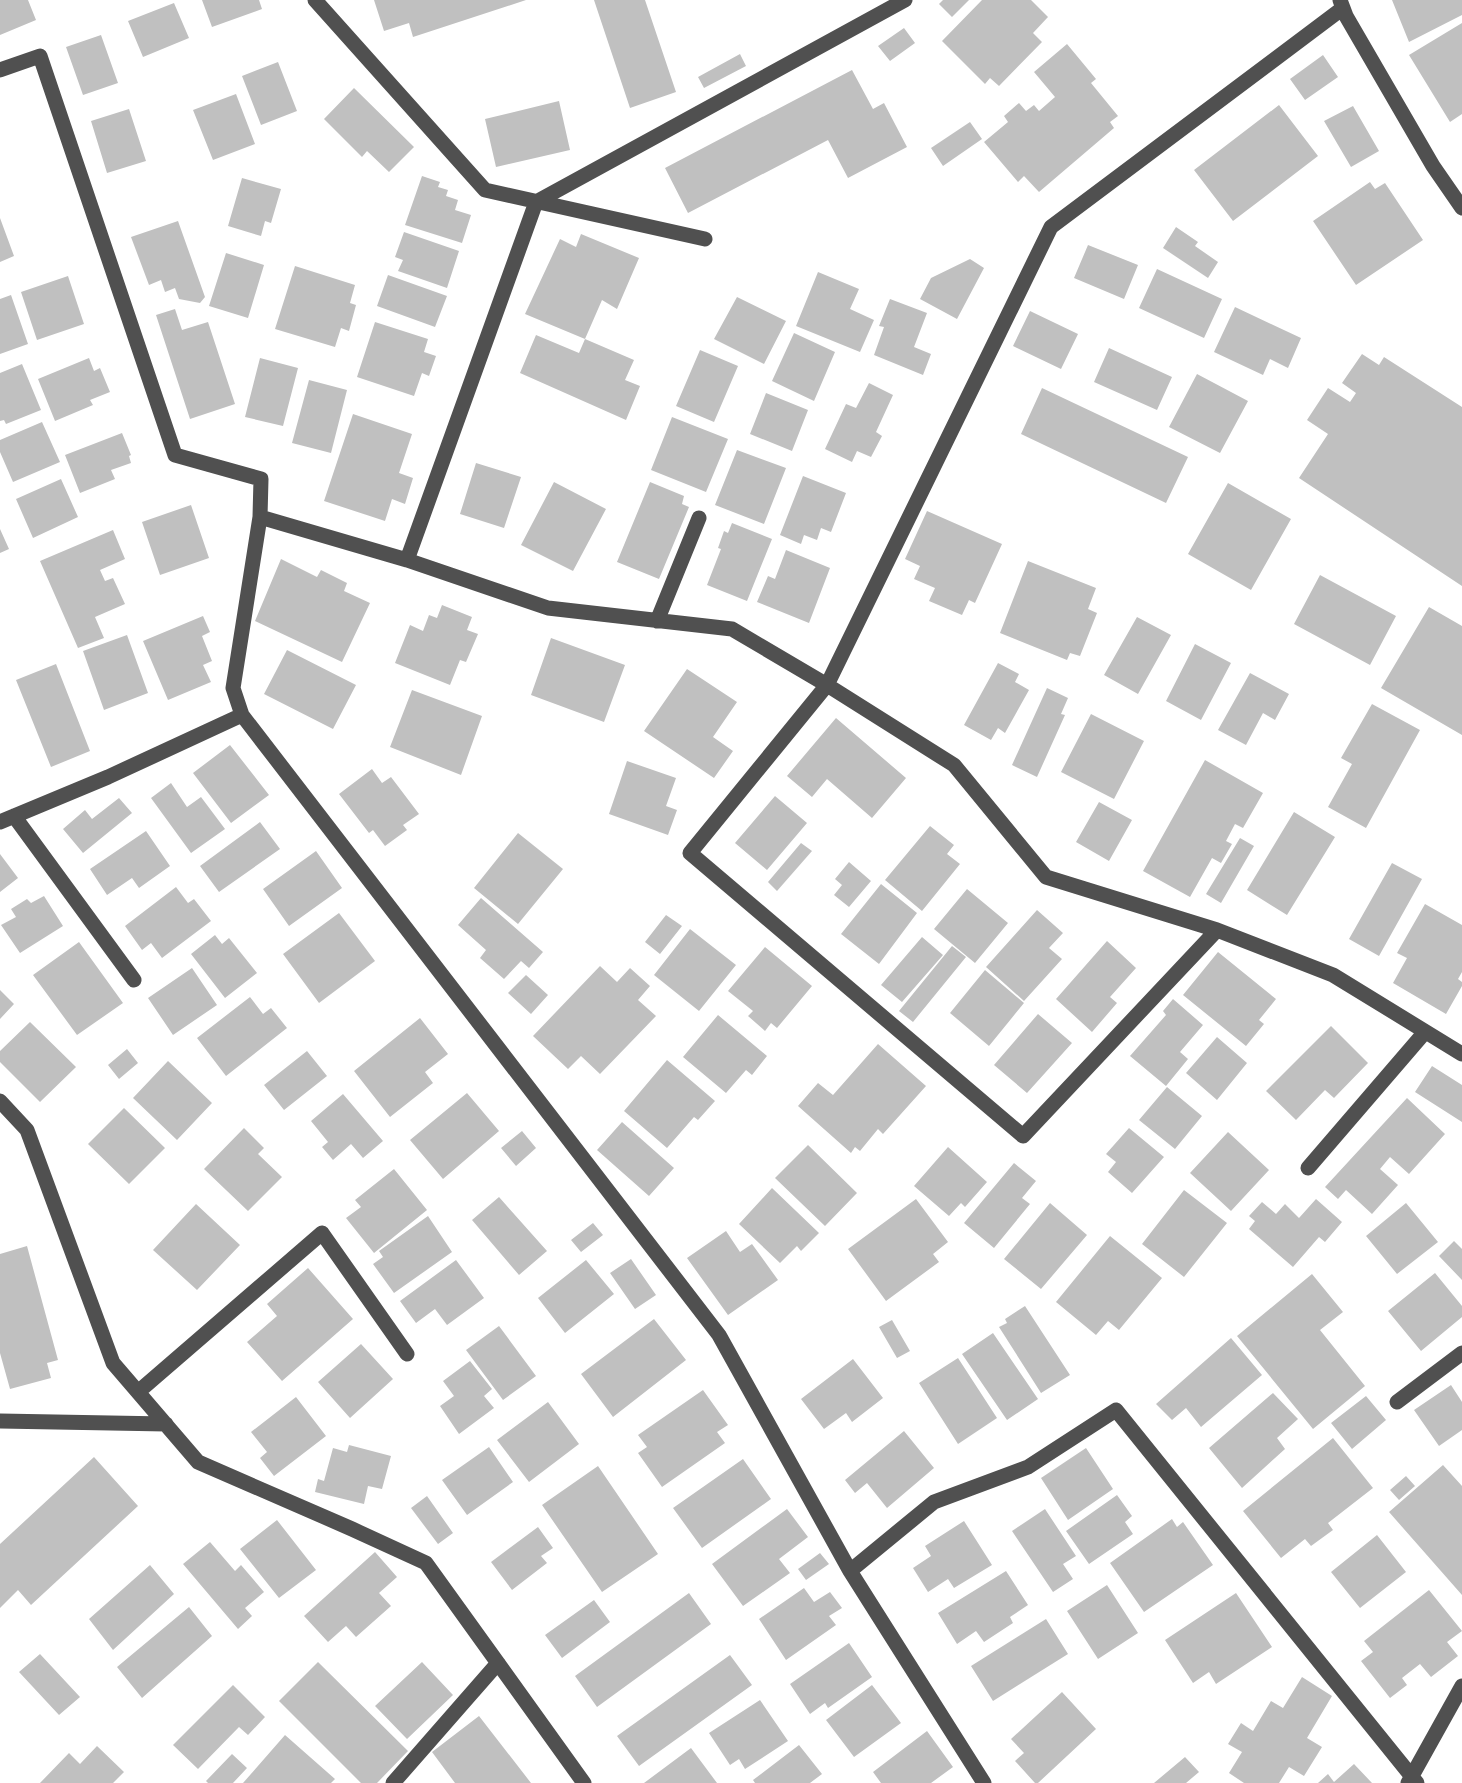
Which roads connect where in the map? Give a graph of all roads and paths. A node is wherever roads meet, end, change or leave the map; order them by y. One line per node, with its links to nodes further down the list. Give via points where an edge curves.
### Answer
1 (315, 0): 5 (street, via 484,190)
2 (905, 0): 5 (street)
3 (1341, 4): 6 (street, via 1433,166); 12 (street, via 1051,227)
4 (0, 70): 8 (street, via 40,56 175,455 261,479)
5 (536, 202): 7 (street); 10 (street)
6 (1462, 208)
7 (705, 239)
8 (260, 517): 10 (street); 13 (street, via 233,688)
9 (699, 518): 11 (street)
10 (407, 560): 11 (street, via 548,608)
11 (657, 621): 12 (street, via 732,629)
12 (827, 685): 15 (street, via 954,765 1046,877); 15 (street, via 690,853 1023,1136)
13 (242, 715): 14 (street); 27 (street, via 719,1335)
14 (7, 819): 16 (street)
15 (1217, 930): 17 (street, via 1333,975)
16 (134, 980)
17 (1425, 1032): 18 (street); 20 (street)
18 (1462, 1054)
19 (0, 1101): 23 (street, via 27,1130 112,1363)
20 (1308, 1168)
21 (1462, 1353): 24 (street)
22 (407, 1354): 23 (street, via 322,1233)
23 (138, 1392): 26 (street)
24 (1397, 1402)
25 (0, 1421): 26 (street)
26 (166, 1424): 28 (street, via 198,1462 426,1563)
27 (850, 1571): 30 (street, via 934,1502 1028,1467 1116,1410); 33 (street)
28 (498, 1663): 31 (street); 32 (street)
29 (1462, 1686): 30 (street)
30 (1412, 1781)
31 (393, 1783)
32 (584, 1783)
33 (984, 1783)

